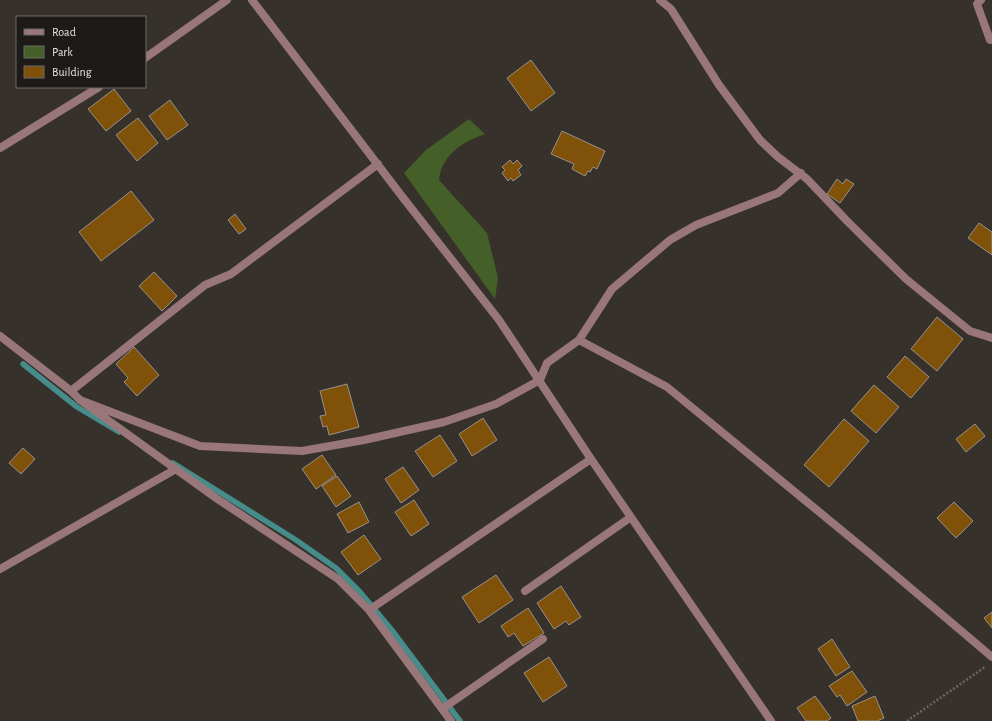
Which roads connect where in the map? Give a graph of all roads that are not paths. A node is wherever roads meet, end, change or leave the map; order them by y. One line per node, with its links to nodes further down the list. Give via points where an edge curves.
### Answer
1 (227, 0): 6 (street)
2 (252, 0): 9 (street)
3 (982, 0): 5 (street, via 977,4)
4 (663, 1): 10 (street, via 671,9 719,85 760,140)
5 (992, 40)
6 (146, 57)
7 (97, 88): 8 (street)
8 (0, 148)
9 (378, 164): 14 (street, via 490,308); 15 (street, via 231,274 205,285)
10 (801, 173): 12 (street, via 906,279 970,331); 13 (street, via 778,193 696,225 670,240 612,289)
11 (0, 336): 15 (street)
12 (992, 338)
13 (579, 340): 14 (street, via 547,363); 24 (street, via 667,387)
14 (540, 380): 16 (street, via 496,404 444,422 302,451 200,446); 17 (street)
15 (71, 391): 16 (street)
16 (80, 400): 18 (street)
17 (591, 459): 19 (street); 22 (street)
18 (176, 469): 20 (street); 22 (street, via 338,579)
19 (631, 517): 21 (street); 27 (street)
20 (0, 569)
21 (525, 591)
22 (369, 610): 25 (street)
23 (543, 639): 25 (street)
24 (992, 657)
25 (442, 709): 26 (street)
26 (451, 721)
27 (771, 721)

